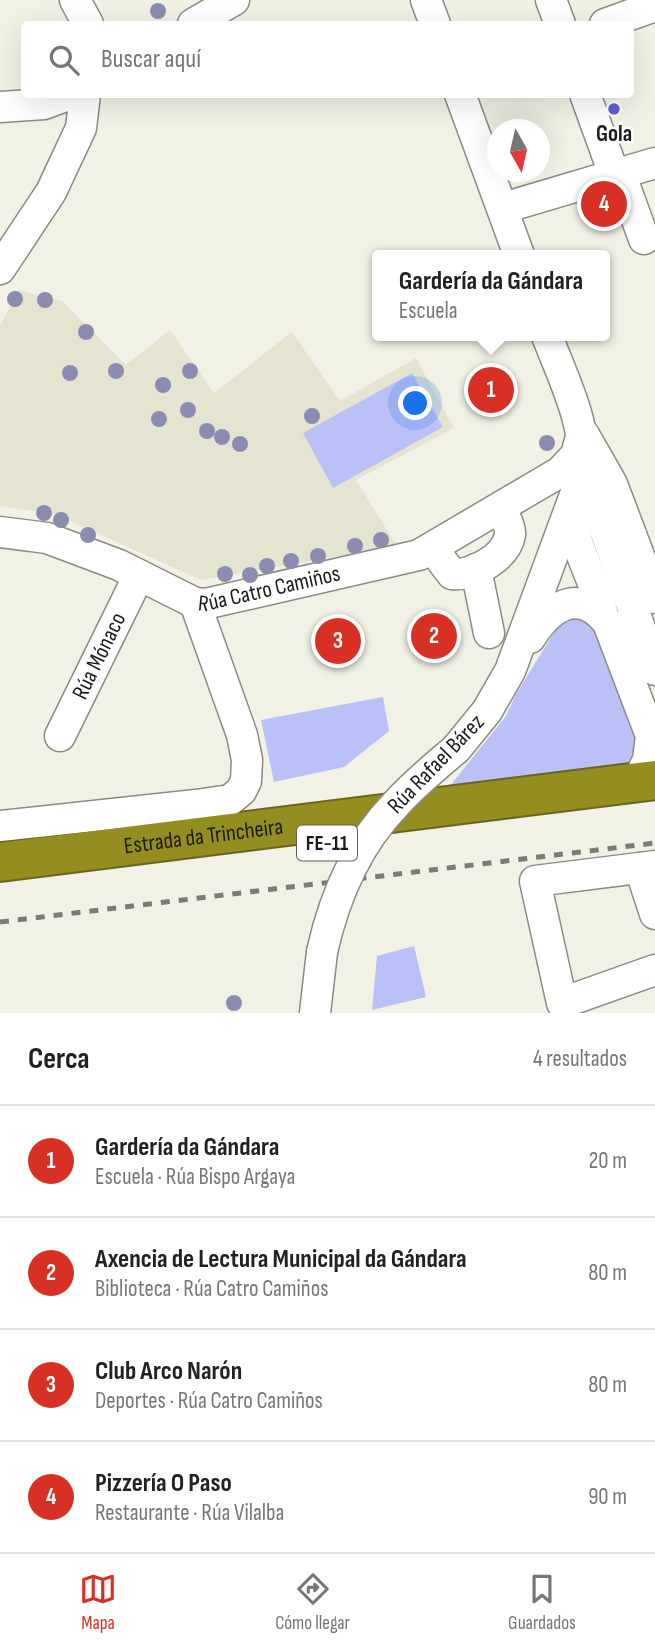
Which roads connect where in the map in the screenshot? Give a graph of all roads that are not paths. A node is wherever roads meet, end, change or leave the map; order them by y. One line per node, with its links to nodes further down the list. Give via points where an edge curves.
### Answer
1 (75, 0): 6 (street)
2 (234, 0): 7 (street)
3 (426, 0): 8 (street)
4 (551, 0): 9 (street)
5 (655, 6): 10 (street)
6 (86, 21)
7 (197, 21)
8 (434, 21)
9 (559, 21)
10 (613, 21)
11 (60, 98): 15 (street, via 44,104)
12 (84, 98): 21 (street, via 80,128 51,192)
13 (462, 98): 18 (street)
14 (587, 98): 17 (street)
15 (0, 107)
16 (655, 163): 17 (street)
17 (617, 173): 18 (street); 19 (street)
18 (503, 208): 20 (street)
19 (644, 239)
20 (517, 250)
21 (0, 269)
22 (549, 341): 23 (street)
23 (582, 433): 24 (street, Rúa Catro Camiños, via 572,460); 25 (street, via 584,457); 30 (street, via 612,484)
24 (534, 489): 25 (street); 26 (street, Rúa Catro Camiños)
25 (577, 489): 35 (street, via 576,539); 37 (street, via 589,485); 38 (street, Rúa Rafael Bárez)
26 (501, 508): 29 (street, Rúa Catro Camiños); 31 (street, via 509,538 497,556)
27 (655, 524): 30 (street)
28 (0, 532): 32 (street, Rúa Catro Camiños, via 47,538)
29 (432, 548): 31 (street, via 452,574); 34 (street, Rúa Catro Camiños, via 419,555)
30 (638, 550): 33 (street)
31 (476, 569): 36 (street)
32 (139, 575): 34 (street, Rúa Catro Camiños); 39 (street, Rúa Mónaco)
33 (655, 598)
34 (195, 603): 41 (street, via 242,735 247,760 241,791 230,800 196,805)
35 (603, 616): 38 (street, via 581,603 552,611); 40 (street, via 650,736 648,760 640,776)
36 (489, 633)
37 (655, 670)
38 (510, 671): 47 (street, Rúa Rafael Bárez, bridge, via 487,711 456,750 394,805 373,831 342,887 322,952)
39 (60, 736)
40 (648, 790): 42 (highway, Estrada da Trincheira / FE-11); 44 (highway, Estrada da Trincheira / FE-11)
41 (0, 826)
42 (0, 862)
43 (647, 867): 45 (street); 46 (street, via 535,881 562,1003)
44 (0, 882)
45 (655, 914)
46 (655, 970)
47 (315, 1013)

